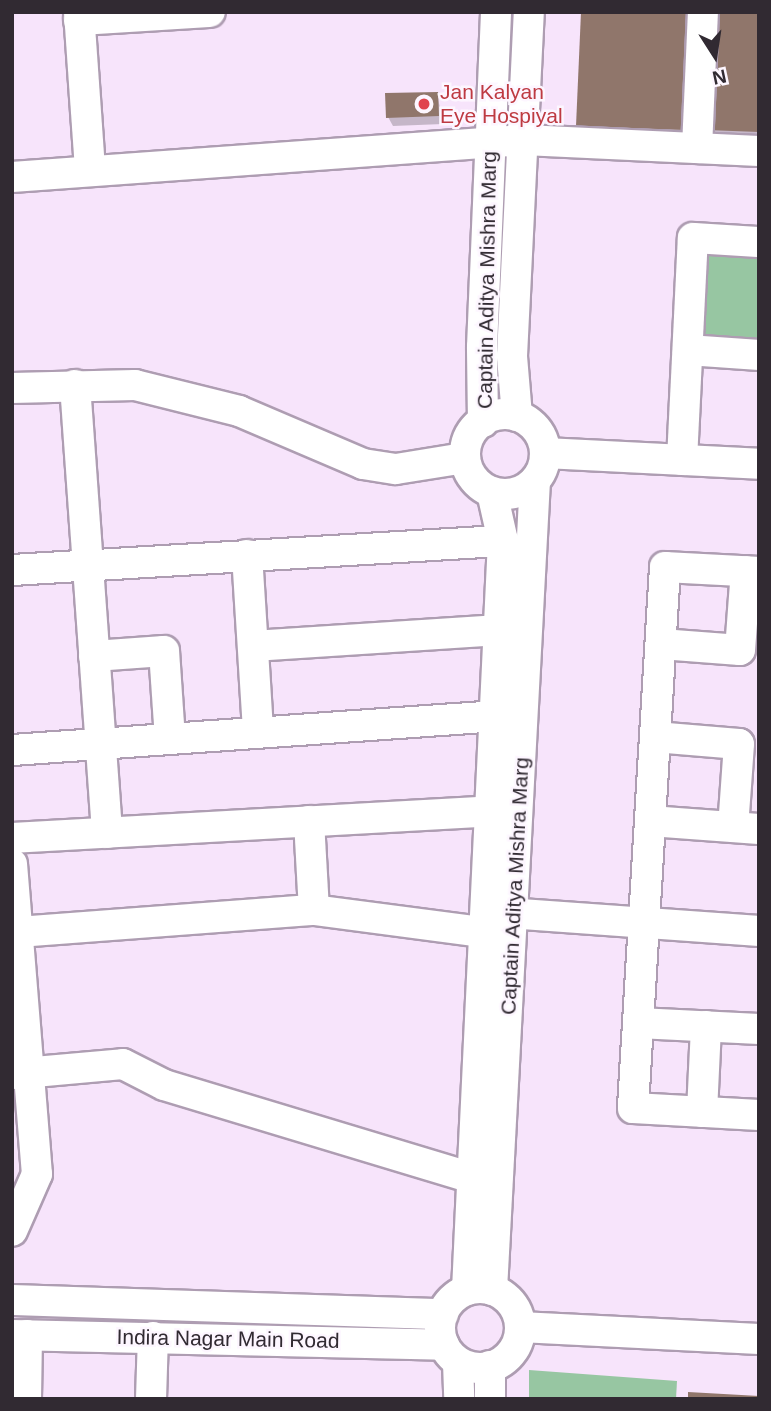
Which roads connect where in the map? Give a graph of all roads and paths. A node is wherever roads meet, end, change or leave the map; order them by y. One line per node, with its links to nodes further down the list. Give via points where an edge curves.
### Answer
1 (210, 12): 5 (street)
2 (496, 12): 7 (street, Captain Aditya Mishra Marg)
3 (529, 12): 6 (street, Captain Aditya Mishra Marg)
4 (703, 12): 8 (street)
5 (79, 16): 10 (street)
6 (524, 140): 7 (street); 8 (street); 17 (street, Captain Aditya Mishra Marg, via 512,356)
7 (490, 142): 10 (street); 18 (street, Captain Aditya Mishra Marg)
8 (697, 148): 9 (street)
9 (759, 151)
10 (90, 171): 11 (street)
11 (12, 177)
12 (759, 242): 13 (street, via 693,238)
13 (688, 350): 14 (street); 21 (street)
14 (759, 355)
15 (75, 385): 16 (street); 20 (street, via 135,385 239,411 363,464 396,470); 27 (street)
16 (12, 388)
17 (517, 416): 18 (street, via 498,415); 19 (street, via 539,433)
18 (483, 422): 20 (street, via 468,439)
19 (545, 453): 21 (street); 23 (street)
20 (466, 458): 24 (street, via 478,484)
21 (682, 460): 22 (street)
22 (759, 464)
23 (534, 481): 24 (street, via 514,492); 48 (street, Captain Aditya Mishra Marg)
24 (492, 492): 25 (street, Captain Aditya Mishra Marg)
25 (503, 541): 26 (street); 30 (street, Captain Aditya Mishra Marg)
26 (247, 555): 27 (street); 32 (street)
27 (88, 565): 28 (street); 33 (street)
28 (12, 570)
29 (753, 572): 31 (street, via 740,650); 31 (street, via 666,567)
30 (499, 630): 32 (street); 34 (street, Captain Aditya Mishra Marg)
31 (661, 644): 36 (street)
32 (253, 646): 35 (street)
33 (94, 656): 37 (street, via 164,651); 38 (street)
34 (495, 716): 35 (street); 40 (street, Captain Aditya Mishra Marg)
35 (258, 732): 37 (street)
36 (655, 737): 42 (street); 43 (street, via 739,744)
37 (170, 738): 38 (street)
38 (100, 743): 39 (street); 44 (street)
39 (12, 750)
40 (490, 811): 41 (street); 48 (street, Captain Aditya Mishra Marg)
41 (309, 821): 44 (street); 47 (street)
42 (650, 821): 43 (street); 49 (street)
43 (746, 828)
44 (107, 833): 45 (street)
45 (12, 838)
46 (12, 864): 51 (street)
47 (314, 910): 48 (street); 51 (street)
48 (499, 923): 49 (street); 58 (street, Captain Aditya Mishra Marg); 60 (street, Captain Aditya Mishra Marg)
49 (644, 923): 50 (street); 52 (street)
50 (759, 931)
51 (18, 932): 55 (street)
52 (638, 1023): 53 (street); 56 (street, via 633,1108)
53 (706, 1026): 54 (street); 56 (street)
54 (759, 1029)
55 (21, 1073): 58 (street, via 123,1064 164,1085); 59 (street, via 37,1174)
56 (702, 1112): 57 (street)
57 (759, 1115)
58 (473, 1178): 60 (street, Captain Aditya Mishra Marg)
59 (12, 1231)
60 (480, 1290): 62 (street, via 450,1301); 63 (street, via 514,1307)
61 (12, 1300): 62 (street, Indira Nagar Main Road)
62 (443, 1314): 67 (street)
63 (520, 1327): 66 (street); 68 (street, via 509,1355)
64 (20, 1335): 65 (street, Indira Nagar Main Road); 69 (street)
65 (153, 1337): 67 (street, Indira Nagar Main Road); 70 (street)
66 (759, 1339)
67 (451, 1354): 68 (street); 71 (street)
68 (490, 1366): 72 (street)
69 (26, 1399)
70 (151, 1399)
71 (459, 1399)
72 (490, 1399)

